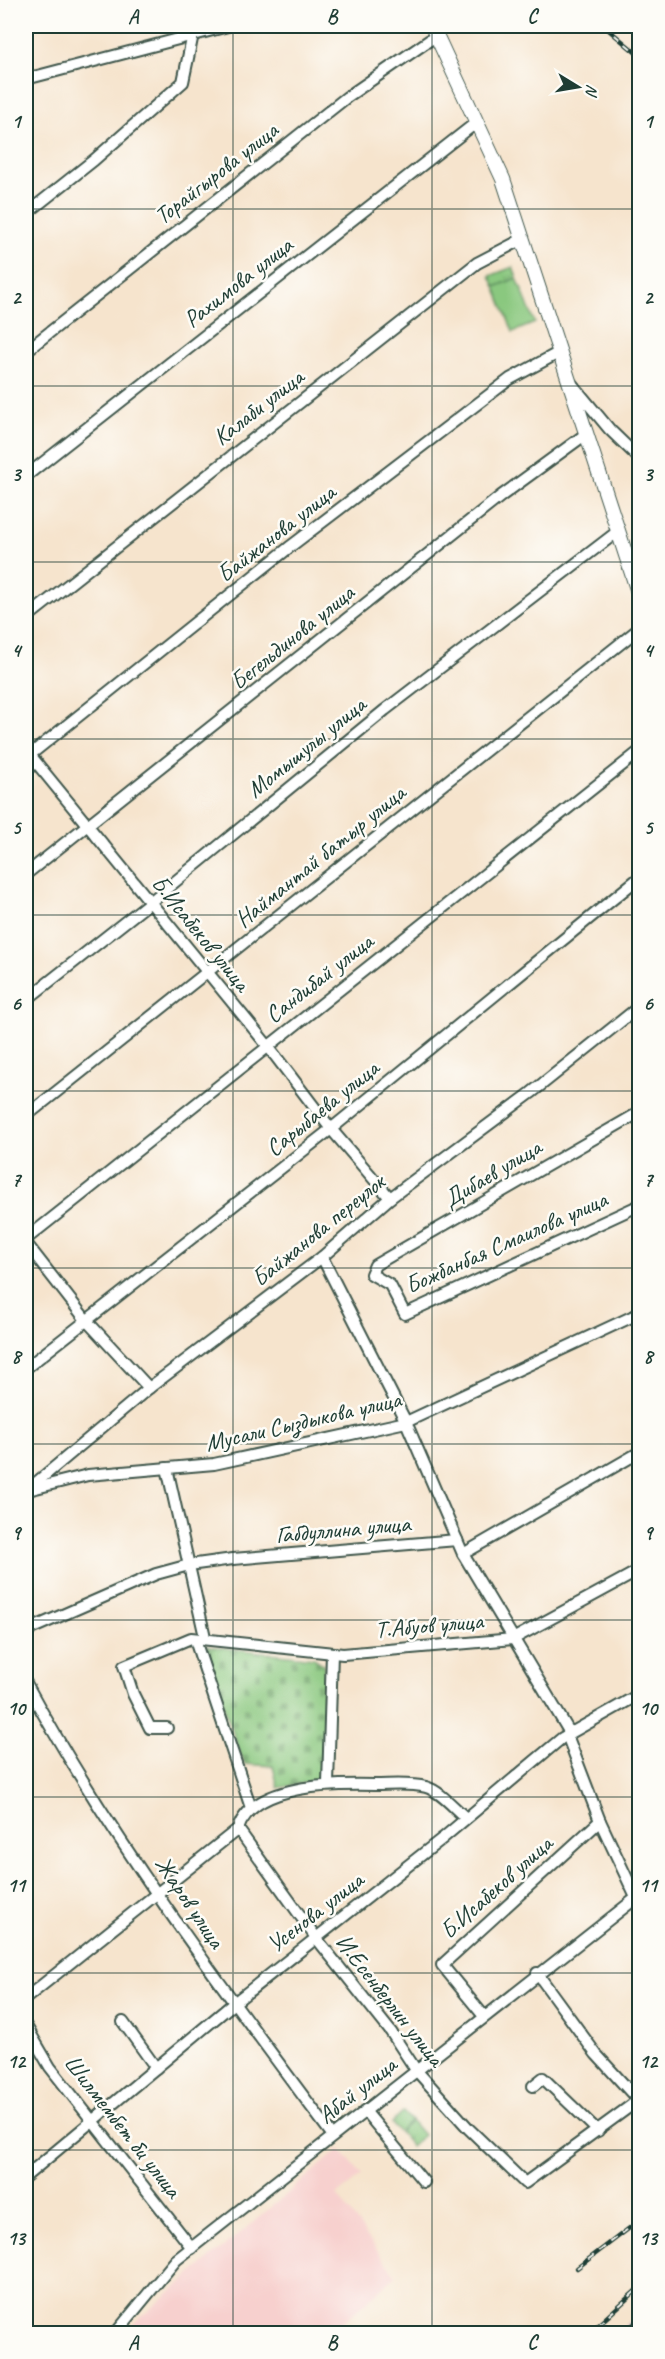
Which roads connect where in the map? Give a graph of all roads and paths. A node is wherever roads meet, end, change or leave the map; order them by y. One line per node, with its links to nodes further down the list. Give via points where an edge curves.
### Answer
1 (228, 26): 3 (street)
2 (434, 30): 5 (main road); 8 (street, Торайгырова улица)
3 (194, 34): 4 (street); 6 (street, via 183,82)
4 (26, 79)
5 (477, 122): 7 (main road, via 503,179); 13 (street, Рахимова улица)
6 (26, 214)
7 (523, 239): 9 (main road); 16 (street, Калаби улица, via 477,263)
8 (26, 351)
9 (560, 352): 10 (main road); 19 (street, Байжанова улица, via 510,379)
10 (570, 382): 11 (main road); 12 (street)
11 (586, 434): 14 (main road); 20 (street, Бегельдинова улица, via 501,496)
12 (639, 459)
13 (26, 476)
14 (617, 532): 15 (main road); 23 (street, Момышулы улица, via 385,710)
15 (639, 597)
16 (26, 618)
17 (639, 628): 24 (street, Наймантай батыр улица)
18 (639, 751): 27 (street, Сандибай улица)
19 (27, 754): 20 (street, Б.Исабеков улица)
20 (88, 826): 21 (street, Бегельдинова улица); 23 (street, Б.Исабеков улица)
21 (26, 874)
22 (639, 877): 30 (street, Сарыбаева улица)
23 (149, 903): 24 (street, Б.Исабеков улица); 25 (street, Момышулы улица)
24 (206, 974): 27 (street, Б.Исабеков улица); 29 (street, Наймантай батыр улица)
25 (26, 1000)
26 (639, 1006): 31 (street, Байжанова переулок)
27 (267, 1045): 30 (street, Б.Исабеков улица); 33 (street, Сандибай улица)
28 (639, 1112): 35 (street, Дибаев улица, via 375,1265)
29 (26, 1116)
30 (331, 1129): 31 (street, Б.Исабеков улица); 37 (street, Сарыбаева улица)
31 (390, 1198): 34 (street, Байжанова переулок)
32 (639, 1205): 35 (street, Божбанбая Смаилова улица, via 405,1314 390,1285)
33 (26, 1241): 37 (street)
34 (322, 1257): 39 (street, Байжанова переулок); 40 (street)
35 (371, 1274)
36 (639, 1313): 40 (street, Мусали Сыздыкова улица)
37 (86, 1320): 38 (street, Сарыбаева улица); 39 (street)
38 (26, 1368)
39 (149, 1388): 43 (street, Байжанова переулок)
40 (406, 1422): 42 (street, Мусали Сыздыкова улица, via 214,1464); 44 (street)
41 (639, 1452): 45 (street)
42 (167, 1468): 43 (street, Мусали Сыздыкова улица, via 88,1475); 46 (street)
43 (26, 1490)
44 (457, 1540): 45 (street); 46 (street, Габдуллина улица)
45 (462, 1554): 50 (street)
46 (189, 1565): 48 (street, Габдуллина улица, via 156,1574); 49 (street)
47 (639, 1570): 50 (street, Т.Абуов улица)
48 (26, 1631)
49 (205, 1637): 51 (street, Т.Абуов улица); 54 (street, via 191,1638 124,1666 150,1728); 57 (street, via 196,1643)
50 (513, 1639): 51 (street, Т.Абуов улица); 55 (street)
51 (332, 1653): 56 (street)
52 (26, 1683): 61 (street, Жаров улица, via 84,1782)
53 (639, 1694): 55 (street, Усенова улица)
54 (167, 1728)
55 (569, 1734): 58 (street, Усенова улица); 59 (street)
56 (328, 1784): 57 (street, via 294,1788); 58 (street, via 428,1788)
57 (251, 1808): 60 (street)
58 (466, 1818): 63 (street, Усенова улица)
59 (600, 1821): 62 (street); 67 (street, Б.Исабеков улица, via 442,1965)
60 (238, 1829): 61 (street); 63 (street, И.Есенберлин улица)
61 (157, 1893): 65 (street); 66 (street, Жаров улица)
62 (638, 1900): 64 (street, Абай улица)
63 (317, 1939): 66 (street, Усенова улица); 71 (street, И.Есенберлин улица)
64 (537, 1973): 67 (street, Абай улица); 73 (street, via 596,2054)
65 (26, 1998)
66 (234, 2003): 70 (street, Усенова улица); 77 (street, Жаров улица)
67 (483, 2015): 71 (street, Абай улица)
68 (123, 2022): 70 (street)
69 (26, 2026): 75 (street, Шилмембет би улица, via 50,2067)
70 (156, 2068): 75 (street, Усенова улица)
71 (416, 2070): 74 (street, Абай улица); 76 (street, И.Есенберлин улица, via 468,2129 525,2183)
72 (533, 2086): 76 (street, via 543,2078)
73 (639, 2100): 76 (street)
74 (365, 2111): 77 (street, Абай улица); 79 (street)
75 (92, 2123): 78 (street, Усенова улица); 80 (street, Шилмембет би улица)
76 (598, 2131)
77 (333, 2136): 80 (street, Абай улица)
78 (26, 2176)
79 (424, 2182)
80 (192, 2248): 81 (street, Абай улица, via 176,2260)
81 (116, 2334)

